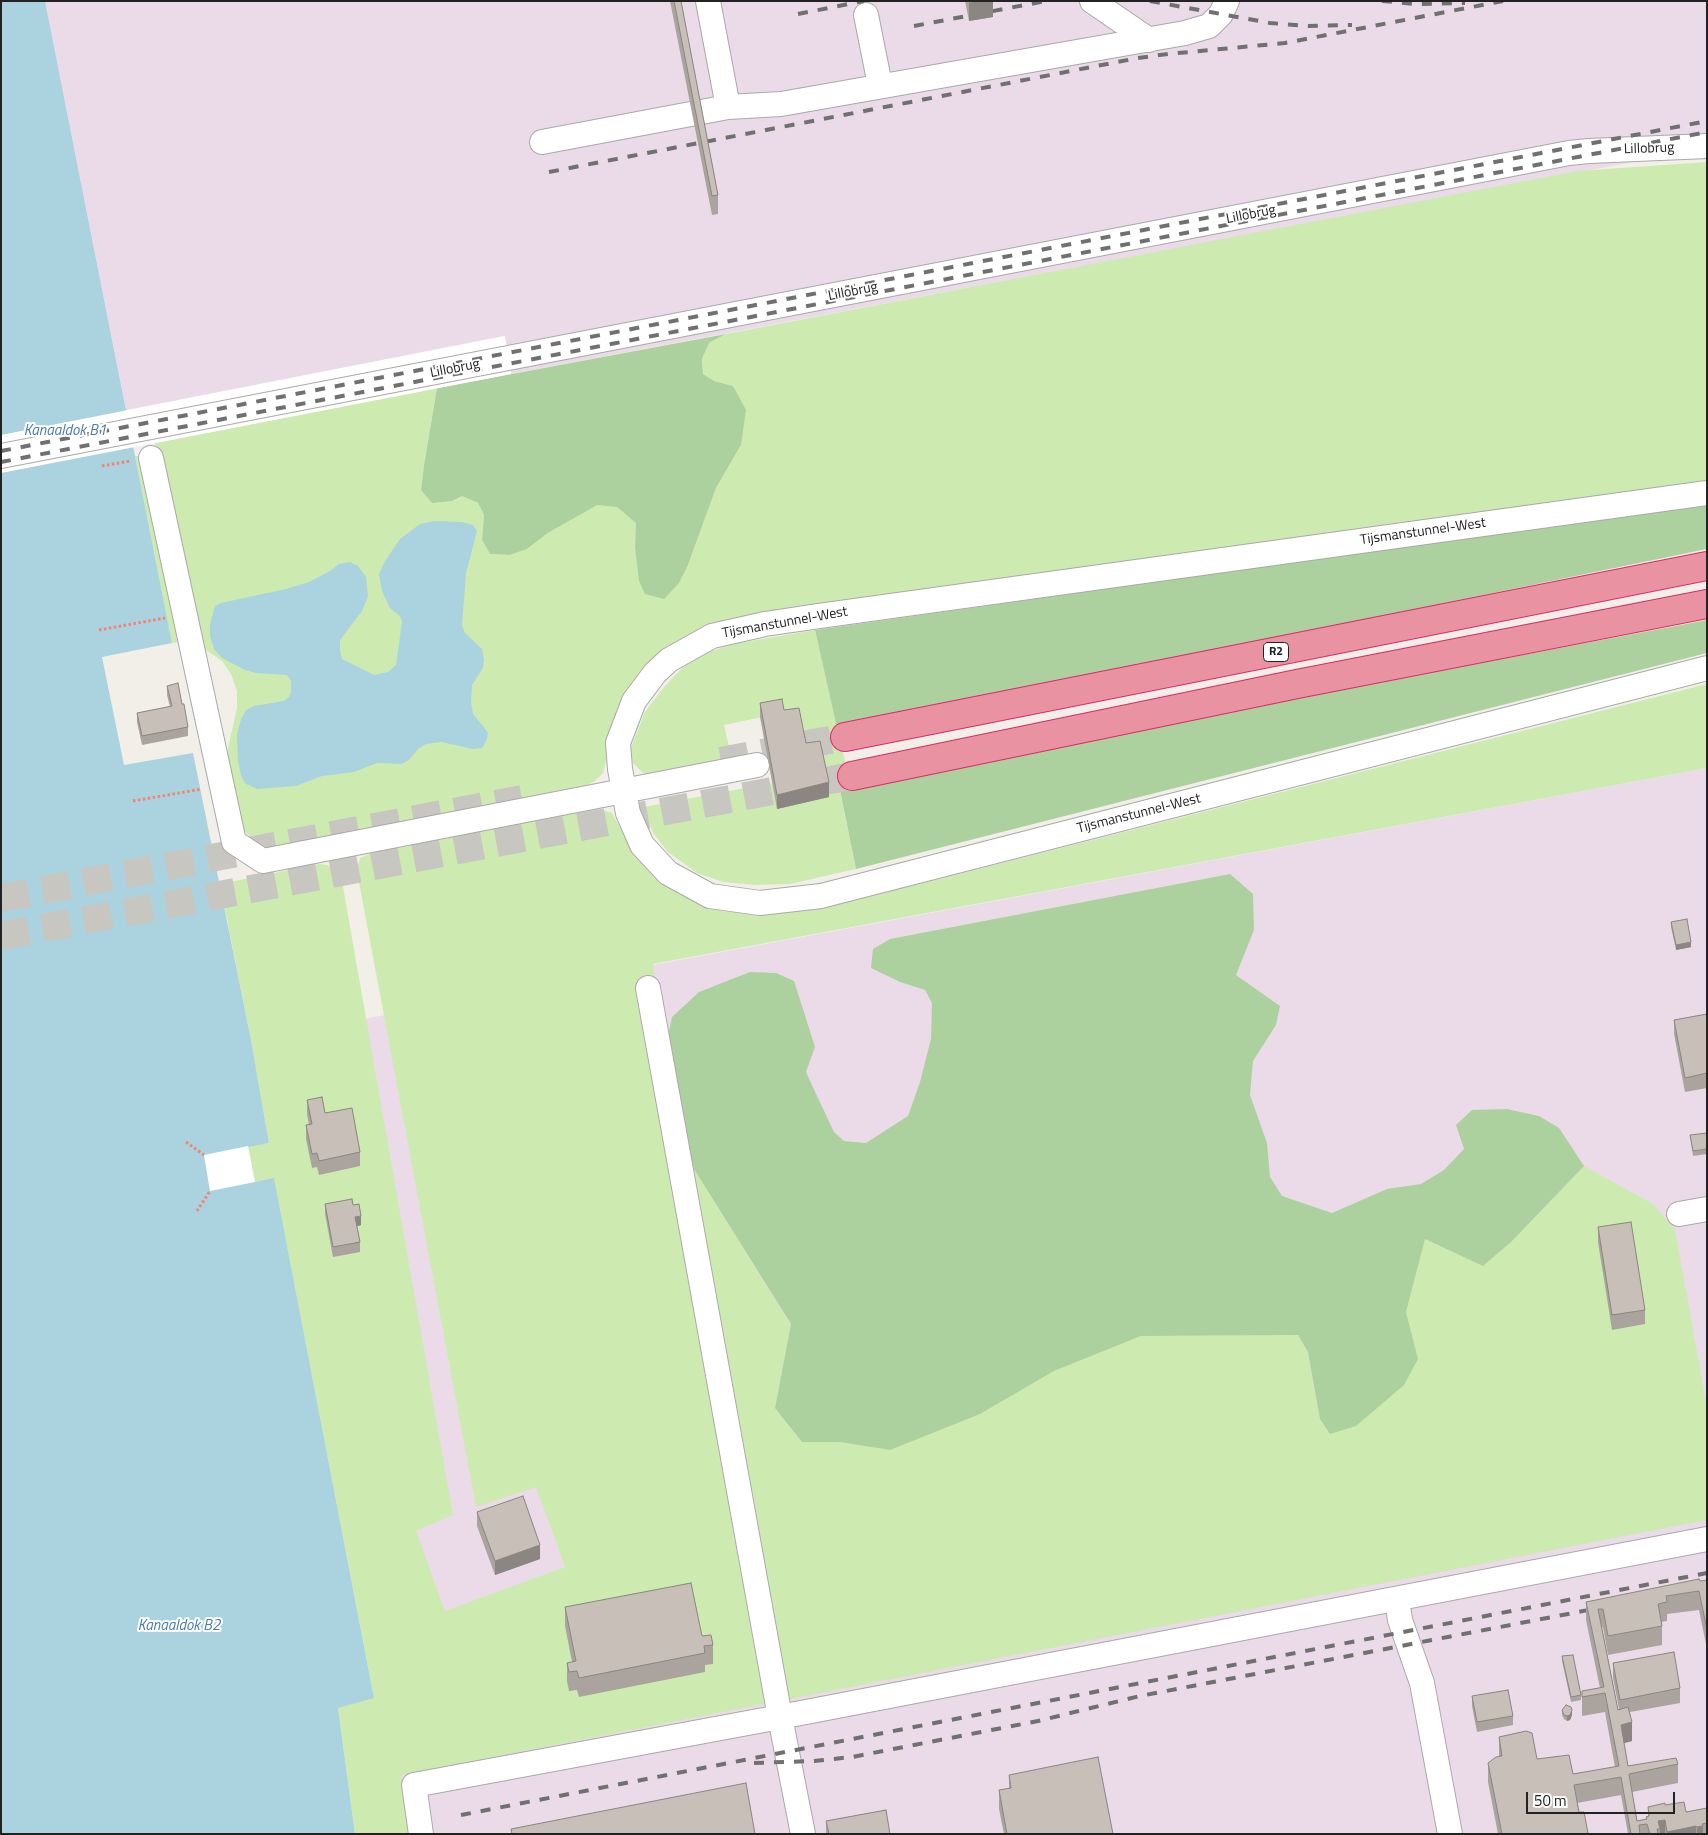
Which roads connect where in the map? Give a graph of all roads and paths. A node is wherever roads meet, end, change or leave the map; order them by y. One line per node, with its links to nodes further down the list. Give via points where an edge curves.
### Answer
1 (708, 1): 7 (street)
2 (1092, 1): 5 (street)
3 (1227, 1): 5 (street, via 1209,26)
4 (866, 15): 6 (street)
5 (1149, 40): 6 (street)
6 (880, 85): 7 (street, via 781,104)
7 (728, 107): 8 (street)
8 (542, 142)
9 (1707, 146): 10 (street, Lillobrug, via 1569,153)
10 (1, 456)
11 (151, 458): 12 (path); 16 (street)
12 (102, 466)
13 (1707, 493): 23 (street, Tijsmanstunnel-West, via 819,616 712,636 669,660 634,701 618,743)
14 (1707, 566): 19 (highway, R2)
15 (1707, 604): 21 (highway)
16 (185, 613): 17 (path); 22 (street)
17 (99, 630)
18 (1707, 668): 23 (street, Tijsmanstunnel-West, via 821,896 760,903 710,896 668,873 642,845 628,813)
19 (845, 737)
20 (757, 766): 23 (street)
21 (852, 776)
22 (222, 785): 23 (street, via 234,842 263,861); 24 (path)
23 (624, 792)
24 (134, 801)
25 (648, 988): 34 (street)
26 (186, 1142): 27 (path)
27 (204, 1155)
28 (210, 1191): 30 (path)
29 (1707, 1208): 31 (street)
30 (197, 1211)
31 (1679, 1214)
32 (1707, 1539): 33 (street)
33 (1397, 1598): 34 (street); 37 (street, via 1400,1620 1422,1683)
34 (780, 1717): 35 (street, via 414,1785); 36 (street)
35 (421, 1834)
36 (803, 1834)
37 (1450, 1834)

